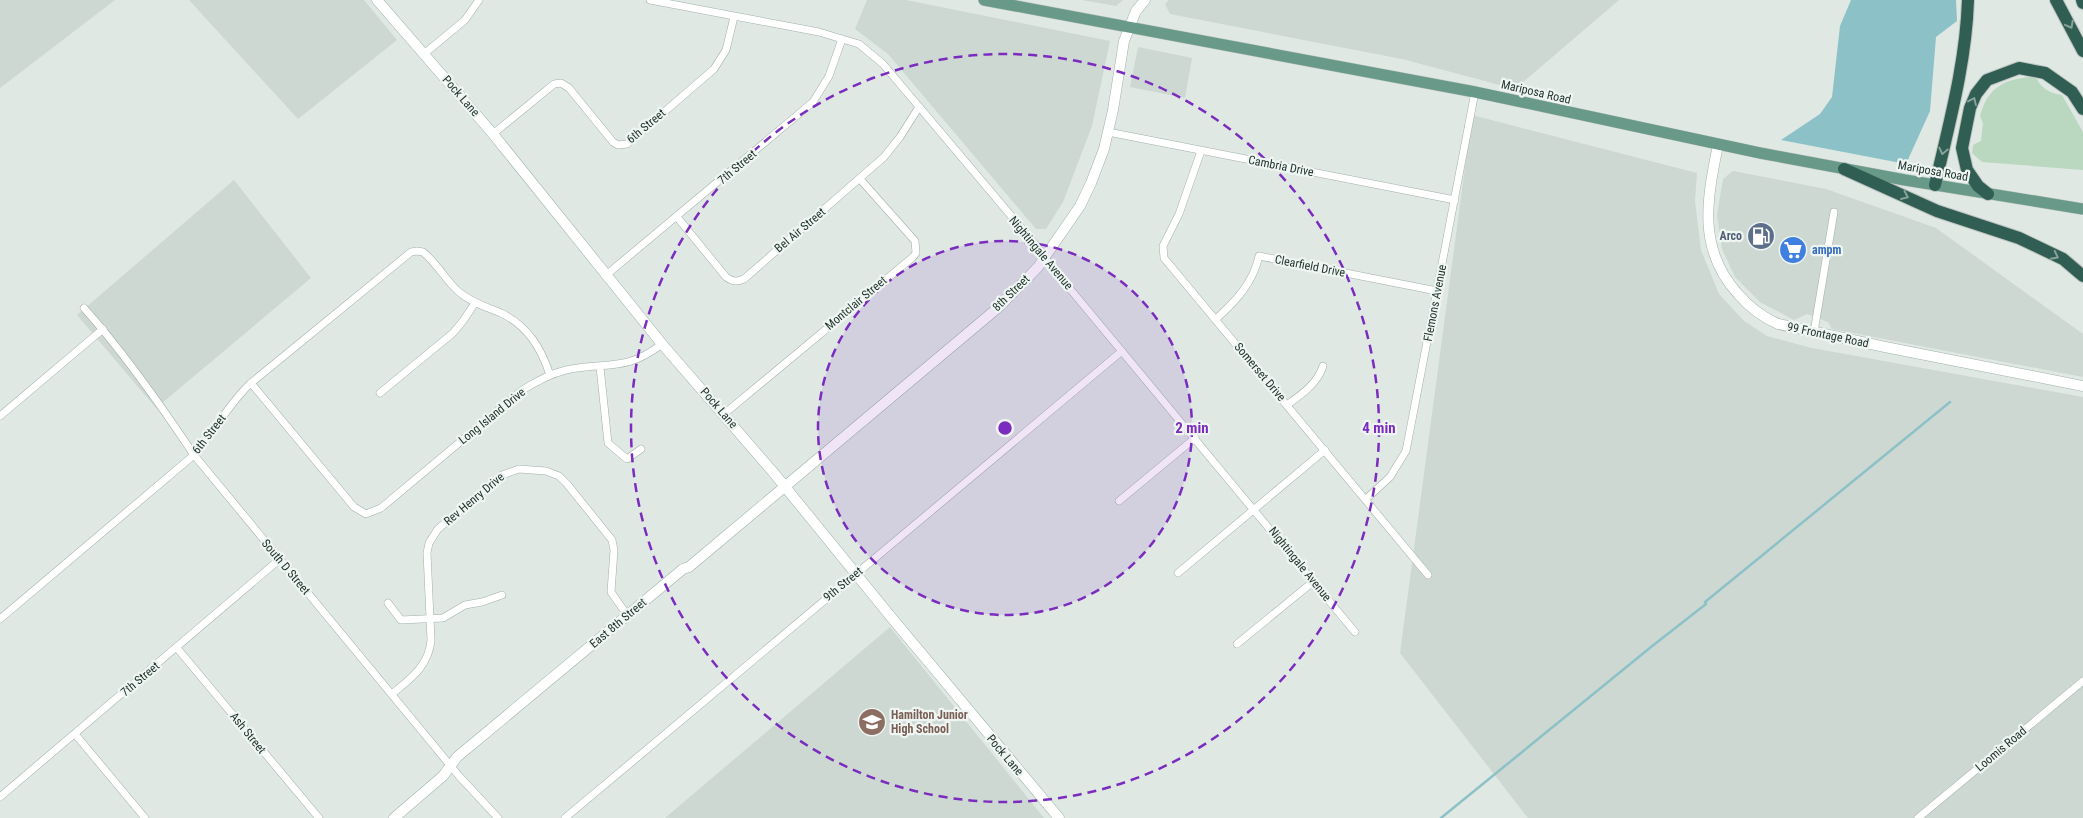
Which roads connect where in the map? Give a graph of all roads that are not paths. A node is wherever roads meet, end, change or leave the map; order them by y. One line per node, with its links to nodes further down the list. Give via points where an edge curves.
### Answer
1 (377, 0): 12 (street, Pock Lane)
2 (479, 0): 12 (street, via 466,20)
3 (650, 0): 8 (street, Nightingale Avenue)
4 (984, 0): 9 (main road, Mariposa Road)
5 (1145, 0): 9 (street, 8th Street)
6 (1968, 0): 22 (highway, one-way to 22, via 1959,78)
7 (2056, 0): 11 (highway, one-way to 11)
8 (734, 17): 10 (street, Nightingale Avenue); 17 (street, 6th Street, via 726,50 714,69 627,144 613,142 570,88 561,83 554,84)
9 (1128, 28): 13 (main road, Mariposa Road); 16 (street, 8th Street)
10 (842, 38): 14 (street, Nightingale Avenue, via 870,52); 27 (street, 7th Street, via 830,76 813,102)
11 (2083, 51)
12 (424, 54): 17 (street, Pock Lane)
13 (1475, 92): 18 (main road, Mariposa Road); 24 (street, Flemons Avenue)
14 (919, 107): 21 (street, Bel Air Street, via 884,158); 28 (street, Nightingale Avenue)
15 (2083, 110): 23 (highway, one-way to 15, via 1967,170 1962,148 1970,108 1987,80 2019,68 2046,73 2072,92)
16 (1108, 132): 19 (street, Cambria Drive); 28 (street, 8th Street, via 1080,206)
17 (493, 134): 29 (street, Pock Lane)
18 (1718, 145): 20 (main road, Mariposa Road); 36 (street, 99 Frontage Road, via 1708,207 1715,260 1730,286 1764,318)
19 (1201, 151): 24 (street, Cambria Drive); 34 (street, Somerset Drive, via 1162,254)
20 (1844, 169): 22 (main road, Mariposa Road); 30 (highway, one-way to 30, via 1938,210 2019,238 2063,259)
21 (860, 179): 27 (street, Bel Air Street, via 739,282 726,277); 46 (street, Montclair Street, via 915,242 916,252)
22 (1936, 185): 23 (main road, Mariposa Road)
23 (1988, 194): 25 (main road, Mariposa Road)
24 (1455, 200): 31 (street, Flemons Avenue)
25 (2083, 209)
26 (1834, 212): 36 (street)
27 (677, 217): 29 (street, 7th Street)
28 (1044, 257): 38 (street, Nightingale Avenue); 52 (street, 8th Street, via 1000,306)
29 (605, 276): 37 (street, Pock Lane)
30 (2083, 276)
31 (1437, 291): 34 (street, Clearfield Drive, via 1259,256 1247,287); 53 (street, Flemons Avenue, via 1406,451 1390,477)
32 (475, 302): 41 (street, via 524,328 539,347); 42 (street, 6th Street, via 461,294 428,256 417,251 405,256); 44 (street, via 453,332)
33 (84, 308): 35 (street, South D Street)
34 (1216, 319): 45 (street, Somerset Drive)
35 (103, 329): 47 (street); 51 (street, South D Street)
36 (1814, 332): 43 (street, 99 Frontage Road)
37 (662, 344): 40 (street, Long Island Drive, via 640,359); 46 (street, Pock Lane)
38 (1122, 351): 48 (street, Nightingale Avenue); 58 (street, 9th Street)
39 (1323, 366): 45 (street, via 1306,391)
40 (600, 367): 41 (street, Long Island Drive); 49 (street, via 608,442 627,459)
41 (550, 375): 42 (street, Long Island Drive, via 521,391 381,508 366,514 354,507)
42 (251, 383): 51 (street, 6th Street)
43 (2083, 386)
44 (380, 393)
45 (1287, 405): 50 (street, Somerset Drive)
46 (724, 414): 52 (street, Pock Lane)
47 (0, 416)
48 (1195, 438): 54 (street); 55 (street, Nightingale Avenue)
49 (641, 449)
50 (1325, 450): 53 (street, Somerset Drive); 55 (street)
51 (194, 455): 56 (street, South D Street); 64 (street, 6th Street)
52 (785, 487): 58 (street, Pock Lane); 63 (street, East 8th Street)
53 (1366, 499): 59 (street, Somerset Drive)
54 (1119, 501)
55 (1255, 509): 57 (street); 60 (street, Nightingale Avenue)
56 (280, 559): 68 (street, 7th Street); 70 (street, South D Street)
57 (1178, 573)
58 (856, 574): 78 (street, 9th Street); 79 (street, Pock Lane)
59 (1428, 575)
60 (1314, 581): 66 (street, Nightingale Avenue); 67 (street)
61 (502, 595): 65 (street, via 464,605 443,618)
62 (388, 603): 65 (street, via 401,620)
63 (627, 615): 65 (street, Rev Henry Drive, via 611,592 614,550 609,534 559,476 546,471 519,469 502,475 432,537 427,553); 72 (street, East 8th Street)
64 (0, 619)
65 (430, 619): 70 (street, Rev Henry Drive, via 428,656 415,675)
66 (1355, 632)
67 (1237, 644)
68 (177, 648): 71 (street, 7th Street); 75 (street, Ash Street)
69 (2083, 681): 80 (street, Loomis Road)
70 (392, 694): 72 (street, South D Street)
71 (74, 734): 73 (street, 7th Street); 74 (street)
72 (452, 764): 76 (street, East 8th Street, via 443,776); 77 (street, South D Street)
73 (0, 797)
74 (145, 818)
75 (319, 818)
76 (394, 818)
77 (498, 818)
78 (565, 818)
79 (1059, 818)
80 (1918, 818)

